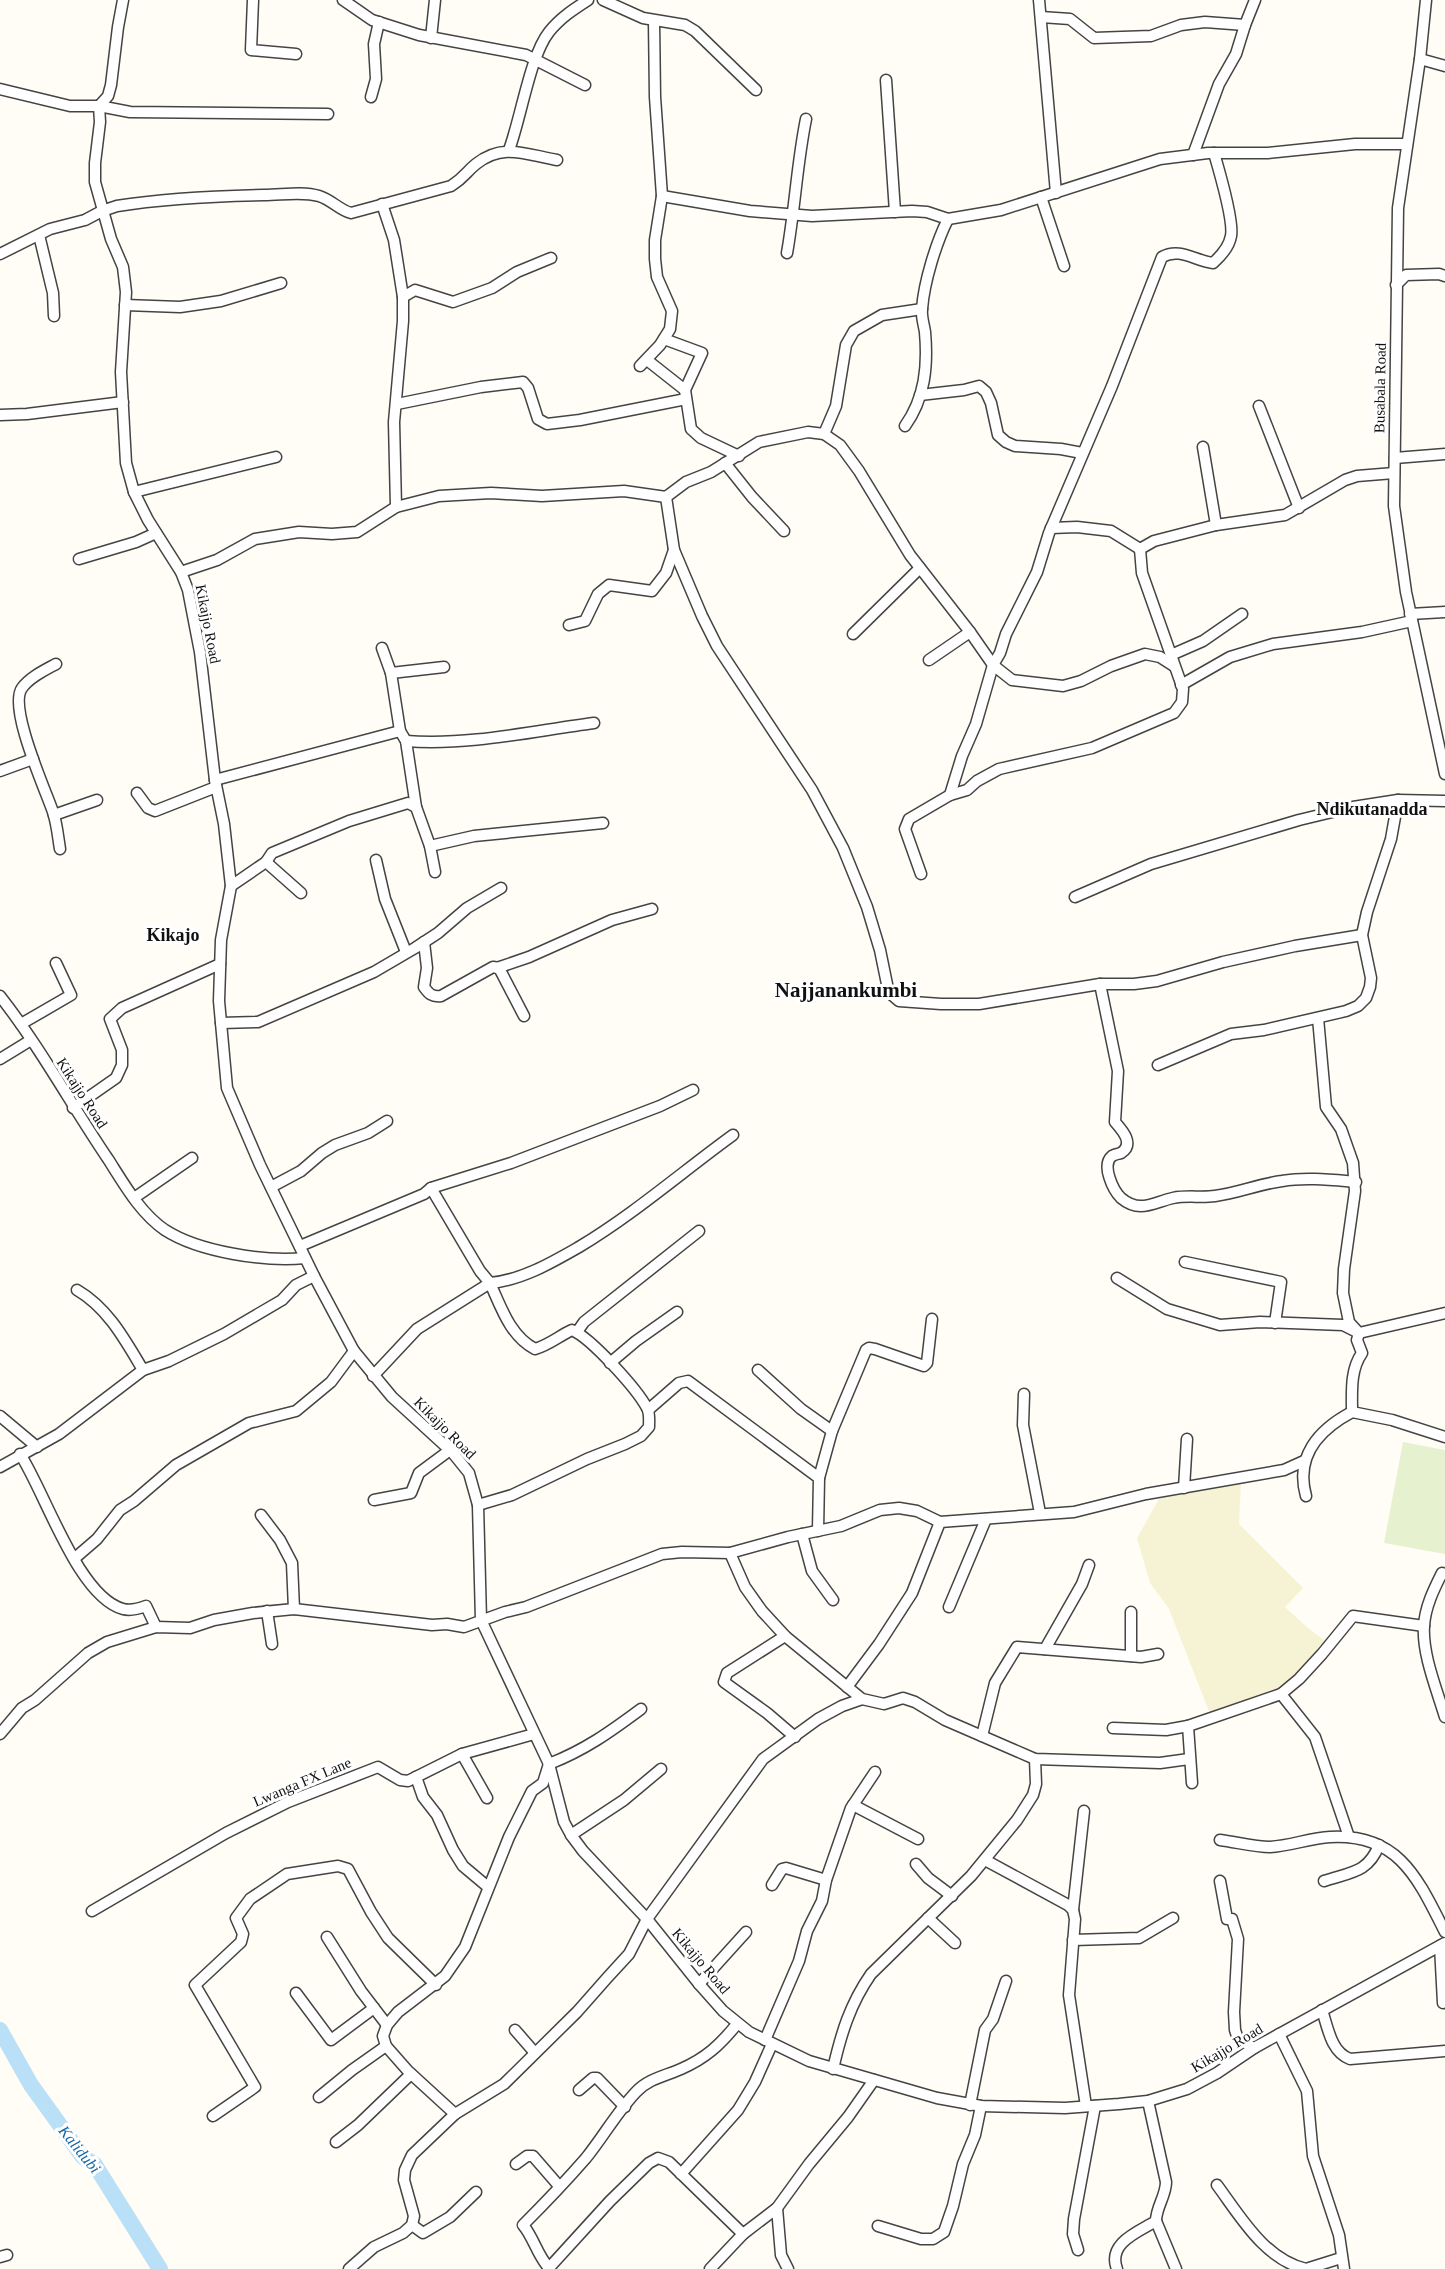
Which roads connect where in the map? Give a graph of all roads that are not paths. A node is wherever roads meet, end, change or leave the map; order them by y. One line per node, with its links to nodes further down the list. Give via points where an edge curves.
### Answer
1 (123, 0): 24 (street, Kikajjo Road, via 111,85)
2 (253, 0): 15 (street, via 251,50)
3 (343, 0): 12 (street)
4 (435, 0): 14 (street)
5 (588, 0): 16 (street, via 548,33)
6 (603, 0): 11 (street)
7 (1039, 0): 10 (street)
8 (1255, 0): 13 (street)
9 (1426, 0): 17 (street, Busabala Road)
10 (1041, 17): 13 (street, via 1070,19 1094,38 1151,36 1204,22); 32 (street)
11 (654, 21): 22 (street, via 685,25 695,31); 33 (street)
12 (379, 22): 14 (street); 23 (street, via 374,44 376,79)
13 (1245, 25): 30 (street)
14 (431, 38): 16 (street)
15 (296, 54)
16 (535, 58): 20 (street); 28 (street)
17 (1420, 59): 18 (street); 27 (street, Busabala Road)
18 (1445, 66)
19 (886, 80): 37 (street)
20 (585, 85)
21 (0, 89): 24 (street, via 70,106)
22 (756, 90)
23 (370, 97)
24 (99, 106): 25 (street, via 130,112); 36 (street, Kikajjo Road, via 95,182)
25 (328, 114)
26 (806, 119): 38 (street)
27 (1407, 144): 29 (street); 47 (street, Busabala Road, via 1398,208)
28 (509, 150): 31 (street); 35 (street, via 491,154 451,186)
29 (1215, 153): 30 (street); 62 (street, via 1232,235 1228,245 1213,263 1195,260 1187,254 1162,257)
30 (1192, 155): 32 (street, via 1160,159)
31 (557, 160)
32 (1056, 193): 34 (street)
33 (663, 196): 38 (street, via 750,211); 52 (street, via 655,259 657,276 672,311)
34 (1041, 197): 39 (street, via 1001,210); 44 (street)
35 (382, 204): 36 (street, via 351,213 319,196 217,195); 48 (street, via 394,240)
36 (102, 211): 40 (street); 49 (street, Kikajjo Road, via 123,267)
37 (895, 212): 38 (street); 39 (street, via 927,212)
38 (794, 214): 41 (street)
39 (948, 219): 50 (street, via 939,236)
40 (39, 235): 42 (street); 51 (street, via 53,292)
41 (787, 253)
42 (0, 254)
43 (551, 258): 48 (street, via 492,288 453,302 415,290)
44 (1064, 266)
45 (1445, 276): 47 (street, via 1406,275)
46 (281, 283): 49 (street, via 221,301 180,307)
47 (1396, 285): 66 (street, Busabala Road)
48 (403, 297): 56 (street)
49 (125, 305): 55 (street, Kikajjo Road)
50 (922, 309): 54 (street, via 926,356); 60 (street, via 882,315 854,331 846,345 836,406)
51 (54, 316)
52 (664, 339): 53 (street, via 643,363); 53 (street, via 702,353)
53 (685, 395): 56 (street, via 548,424 538,419 523,382); 65 (street, via 691,429)
54 (920, 395): 59 (street); 62 (street, via 979,386 986,392 998,435 1006,442)
55 (123, 402): 58 (street); 69 (street, Kikajjo Road, via 126,463)
56 (397, 404): 71 (street)
57 (1259, 406): 72 (street)
58 (0, 415)
59 (905, 426)
60 (824, 434): 65 (street, via 808,432 759,442); 80 (street, via 840,445 859,471)
61 (1203, 447): 73 (street)
62 (1082, 453): 74 (street)
63 (1445, 454): 66 (street)
64 (276, 456): 69 (street)
65 (739, 456): 67 (street)
66 (1395, 458): 68 (street, Busabala Road)
67 (725, 464): 70 (street, via 686,482); 75 (street)
68 (1394, 473): 72 (street, via 1351,478); 84 (street, Busabala Road, via 1398,545)
69 (134, 492): 76 (street, Kikajjo Road)
70 (666, 497): 71 (street, via 624,491 542,496 483,493 439,496); 78 (street)
71 (396, 507): 81 (street, via 357,532 299,532 255,540 217,560)
72 (1299, 508): 73 (street, via 1285,515)
73 (1216, 525): 77 (street)
74 (1051, 528): 77 (street, via 1112,531); 92 (street, via 1037,572)
75 (784, 531)
76 (156, 533): 79 (street); 81 (street, Kikajjo Road)
77 (1140, 549): 90 (street, via 1142,573)
78 (674, 550): 85 (street, via 666,573 652,591 609,585 598,594 585,621); 127 (street, via 717,646 794,761 843,848 867,906 892,995 899,1001 979,1004)
79 (80, 559)
80 (920, 568): 86 (street); 87 (street)
81 (181, 572): 101 (street, Kikajjo Road, via 201,652)
82 (1445, 612): 84 (street)
83 (1242, 614): 90 (street)
84 (1411, 618): 95 (street, via 1362,632 1273,644 1230,657); 100 (street, Busabala Road)
85 (569, 625)
86 (970, 632): 89 (street); 92 (street)
87 (853, 634)
88 (382, 648): 94 (street)
89 (929, 660)
90 (1173, 660): 92 (street, via 1145,654 1063,686 1012,680); 95 (street)
91 (56, 663): 98 (street, via 30,680 19,694 22,723)
92 (993, 665): 103 (street)
93 (444, 667): 94 (street)
94 (391, 673): 97 (street)
95 (1181, 685): 103 (street, via 1182,702 1174,713 1092,748 999,769 967,790)
96 (594, 723): 97 (street, via 530,734 429,743)
97 (403, 736): 101 (street, via 376,736); 107 (street)
98 (33, 759): 99 (street); 108 (street)
99 (0, 771)
100 (1445, 774)
101 (215, 783): 102 (street, via 155,811); 116 (street, Kikajjo Road)
102 (137, 793)
103 (950, 795): 115 (street, via 909,819 905,826)
104 (97, 800): 108 (street)
105 (1398, 800): 106 (street); 119 (street, via 1353,807 1224,841 1151,864); 121 (street, via 1391,839)
106 (1445, 801)
107 (416, 807): 110 (street); 113 (street, via 408,804 349,821 272,853)
108 (54, 815): 111 (street)
109 (603, 823): 110 (street, via 474,836)
110 (430, 846): 114 (street)
111 (60, 849)
112 (376, 860): 123 (street, via 385,899)
113 (266, 862): 116 (street); 118 (street)
114 (435, 872)
115 (921, 874)
116 (231, 886): 125 (street, Kikajjo Road)
117 (501, 888): 122 (street, via 467,908)
118 (301, 893)
119 (1075, 897)
120 (652, 909): 126 (street, via 612,920)
121 (1362, 935): 127 (street, via 1284,948 1157,981); 130 (street, via 1371,978 1366,998 1352,1009)
122 (424, 942): 123 (street); 126 (street, via 424,987 435,997)
123 (406, 952): 131 (street, via 374,972 258,1022)
124 (56, 963): 132 (street, via 71,995)
125 (220, 964): 131 (street, Kikajjo Road); 137 (street, via 114,1015 110,1019 122,1050 122,1065 116,1078)
126 (497, 968): 129 (street)
127 (1100, 984): 141 (street, via 1118,1071 1115,1122 1126,1135 1127,1145 1108,1163 1110,1178 1121,1197 1147,1207 1174,1198 1214,1196 1280,1181)
128 (0, 996): 132 (street, Kikajjo Road)
129 (524, 1016)
130 (1318, 1018): 135 (street, via 1231,1034); 141 (street, via 1326,1107 1345,1137)
131 (221, 1023): 142 (street, Kikajjo Road, via 227,1088)
132 (21, 1024): 133 (street, Kikajjo Road)
133 (31, 1040): 134 (street); 137 (street, Kikajjo Road)
134 (0, 1059)
135 (1158, 1065)
136 (693, 1090): 143 (street, via 511,1163)
137 (73, 1108): 144 (street, Kikajjo Road)
138 (387, 1121): 142 (street, via 335,1145 301,1171)
139 (733, 1135): 151 (street, via 612,1227 532,1273)
140 (192, 1158): 144 (street)
141 (1356, 1182): 158 (street, via 1343,1293 1349,1322)
142 (271, 1186): 146 (street, Kikajjo Road)
143 (431, 1188): 146 (street); 151 (street)
144 (134, 1198): 147 (street, Kikajjo Road, via 165,1230 219,1251 280,1260)
145 (699, 1231): 157 (street, via 584,1322)
146 (300, 1246): 147 (street, Kikajjo Road)
147 (305, 1258): 149 (street, Kikajjo Road)
148 (1185, 1262): 156 (street, via 1281,1282)
149 (314, 1276): 159 (street, Kikajjo Road); 161 (street, via 224,1334)
150 (1117, 1278): 156 (street, via 1167,1309 1220,1325)
151 (490, 1283): 157 (street, via 504,1314 525,1344 535,1349 573,1330); 163 (street, via 417,1329)
152 (77, 1290): 161 (street, via 106,1314)
153 (677, 1312): 160 (street)
154 (1445, 1313): 158 (street)
155 (932, 1319): 168 (street, via 924,1366 866,1350)
156 (1275, 1323): 158 (street, via 1343,1325)
157 (577, 1332): 160 (street)
158 (1359, 1333): 166 (street, via 1357,1340 1362,1353 1352,1380)
159 (354, 1351): 163 (street, Kikajjo Road); 188 (street, via 331,1382 296,1411 249,1423 176,1465 120,1510 97,1539)
160 (610, 1363): 165 (street)
161 (143, 1370): 171 (street)
162 (758, 1370): 168 (street)
163 (373, 1376): 172 (street, Kikajjo Road)
164 (1024, 1394): 181 (street, via 1023,1425)
165 (648, 1410): 176 (street, via 679,1383 688,1381); 180 (street, via 649,1426 641,1436 512,1496)
166 (1352, 1412): 169 (street); 174 (street, via 1329,1426)
167 (0, 1416): 171 (street)
168 (832, 1431): 176 (street)
169 (1445, 1437)
170 (1188, 1439): 177 (street)
171 (37, 1447): 173 (street)
172 (450, 1450): 179 (street, via 419,1473 411,1493); 180 (street, Kikajjo Road, via 469,1473)
173 (20, 1454): 175 (street); 188 (street)
174 (1304, 1461): 177 (street, via 1284,1470); 178 (street)
175 (0, 1467)
176 (819, 1478): 185 (street)
177 (1184, 1488): 181 (street, via 1074,1512)
178 (1306, 1496)
179 (374, 1500)
180 (478, 1505): 196 (street, Kikajjo Road)
181 (1040, 1513): 183 (street)
182 (261, 1515): 193 (street, via 292,1563)
183 (986, 1519): 184 (street); 192 (street)
184 (940, 1522): 185 (street, via 917,1511 898,1508 880,1510); 204 (street, via 912,1593)
185 (818, 1531): 186 (street)
186 (802, 1534): 187 (street); 191 (street, via 812,1571)
187 (730, 1553): 196 (street, via 662,1554 526,1607); 199 (street, via 745,1587)
188 (75, 1558): 198 (street, via 101,1597 123,1610 146,1606)
189 (1089, 1565): 201 (street)
190 (1445, 1574): 197 (street, via 1442,1573 1430,1598)
191 (833, 1600)
192 (949, 1607)
193 (294, 1609): 194 (street); 196 (street, via 464,1627)
194 (267, 1611): 198 (street, via 190,1628); 200 (street)
195 (1131, 1612): 203 (street)
196 (481, 1620): 212 (street, Kikajjo Road)
197 (1424, 1626): 205 (street, via 1353,1616 1299,1679); 208 (street)
198 (156, 1627): 211 (street, via 107,1642 88,1653 22,1708)
199 (785, 1636): 204 (street); 214 (street, via 727,1673 724,1682)
200 (272, 1644)
201 (1044, 1649): 203 (street); 213 (street, via 1017,1647 995,1683)
202 (1158, 1654): 203 (street)
203 (1131, 1656)
204 (847, 1687): 206 (street)
205 (1281, 1694): 209 (street); 227 (street, via 1315,1737)
206 (862, 1699): 213 (street, via 884,1704 903,1698); 214 (street, via 818,1719)
207 (641, 1708): 218 (street, via 602,1738)
208 (1445, 1717)
209 (1188, 1726): 210 (street, via 1166,1730); 217 (street)
210 (1113, 1728)
211 (0, 1734)
212 (534, 1734): 215 (street); 218 (street, Kikajjo Road)
213 (982, 1736): 216 (street)
214 (795, 1737): 243 (street, via 763,1759)
215 (462, 1754): 221 (street); 223 (street)
216 (1035, 1759): 217 (street, via 1160,1763); 231 (street, via 1033,1795)
217 (1189, 1759): 222 (street)
218 (549, 1764): 226 (street, Kikajjo Road); 237 (street, via 543,1783 532,1791 509,1837)
219 (662, 1768): 226 (street, via 624,1800)
220 (875, 1772): 224 (street)
221 (416, 1777): 237 (street, via 423,1797 437,1815 463,1866); 239 (street, Lwanga FX Lane, via 400,1780 378,1767 305,1795 226,1833)
222 (1192, 1783)
223 (487, 1798)
224 (853, 1805): 228 (street); 233 (street)
225 (1084, 1811): 240 (street)
226 (571, 1835): 243 (street, Kikajjo Road)
227 (1349, 1837): 229 (street, via 1270,1847); 230 (street)
228 (918, 1839)
229 (1220, 1840)
230 (1379, 1845): 235 (street, via 1366,1866); 245 (street, via 1396,1856 1420,1882)
231 (985, 1860): 238 (street); 240 (street)
232 (916, 1864): 238 (street)
233 (826, 1880): 236 (street, via 786,1868); 261 (street, via 822,1902 807,1930)
234 (1220, 1881): 263 (street, via 1227,1919 1232,1919 1238,1939 1236,2030 1238,2039)
235 (1324, 1881)
236 (772, 1885)
237 (488, 1887): 252 (street, via 465,1947)
238 (952, 1896): 241 (street)
239 (92, 1911)
240 (1073, 1911): 247 (street)
241 (928, 1918): 248 (street); 266 (street, via 859,1991 842,2029)
242 (1173, 1918): 247 (street, via 1139,1938)
243 (647, 1919): 251 (street, Kikajjo Road); 265 (street, via 628,1954)
244 (746, 1932): 251 (street)
245 (1445, 1932)
246 (327, 1937): 255 (street)
247 (1073, 1940): 273 (street, via 1069,1995)
248 (955, 1943)
249 (1442, 1944): 254 (street); 256 (street, Kikajjo Road)
250 (1006, 1981): 272 (street, via 993,2019 985,2030 975,2073)
251 (699, 1984): 257 (street, Kikajjo Road)
252 (436, 1985): 258 (street); 276 (street, via 388,1938 348,1869 338,1866 287,1874 248,1902 236,1918 243,1934 241,1942 195,1985 255,2084 254,2089)
253 (296, 1993): 255 (street, via 331,2040)
254 (1443, 2003)
255 (374, 2008): 258 (street)
256 (1322, 2010): 260 (street, Kikajjo Road); 264 (street, via 1336,2050 1350,2059)
257 (737, 2024): 261 (street, Kikajjo Road); 274 (street, via 718,2047 681,2069 648,2082)
258 (387, 2025): 262 (street, via 383,2036)
259 (515, 2030): 265 (street)
260 (1279, 2034): 263 (street, Kikajjo Road); 289 (street, via 1307,2091 1313,2156 1339,2235)
261 (769, 2042): 266 (street, Kikajjo Road); 279 (street, via 755,2082 738,2110)
262 (386, 2046): 267 (street); 270 (street)
263 (1254, 2048): 271 (street, Kikajjo Road, via 1187,2089)
264 (1445, 2051)
265 (536, 2053): 275 (street, via 504,2084)
266 (833, 2069): 268 (street, Kikajjo Road)
267 (411, 2074): 275 (street); 277 (street)
268 (874, 2080): 272 (street, Kikajjo Road); 283 (street)
269 (579, 2090): 274 (street, via 597,2078)
270 (319, 2097)
271 (1148, 2101): 273 (street, Kikajjo Road); 284 (street, via 1166,2182)
272 (976, 2106): 273 (street, Kikajjo Road); 286 (street, via 975,2135 944,2232 933,2239 921,2239)
273 (1090, 2106): 288 (street, via 1074,2219)
274 (625, 2107): 281 (street)
275 (455, 2114): 285 (street, via 412,2155 405,2170 405,2191 414,2216)
276 (213, 2116)
277 (336, 2142)
278 (516, 2164): 281 (street, via 533,2156)
279 (681, 2174): 287 (street); 291 (street, via 663,2159 649,2163)
280 (1217, 2185): 289 (street, via 1253,2234 1282,2259 1306,2269)
281 (559, 2186): 291 (street, via 523,2225)
282 (476, 2192): 285 (street, via 450,2217 423,2233)
283 (777, 2208): 287 (street); 293 (street, via 781,2255)
284 (1156, 2221): 294 (street, via 1120,2244 1114,2260); 295 (street)
285 (412, 2226): 290 (street, via 374,2247)
286 (878, 2226)
287 (743, 2234): 292 (street)
288 (1078, 2250)
289 (1343, 2263)
290 (349, 2269)
291 (548, 2269)
292 (710, 2269)
293 (788, 2269)
294 (1117, 2269)
295 (1176, 2269)

